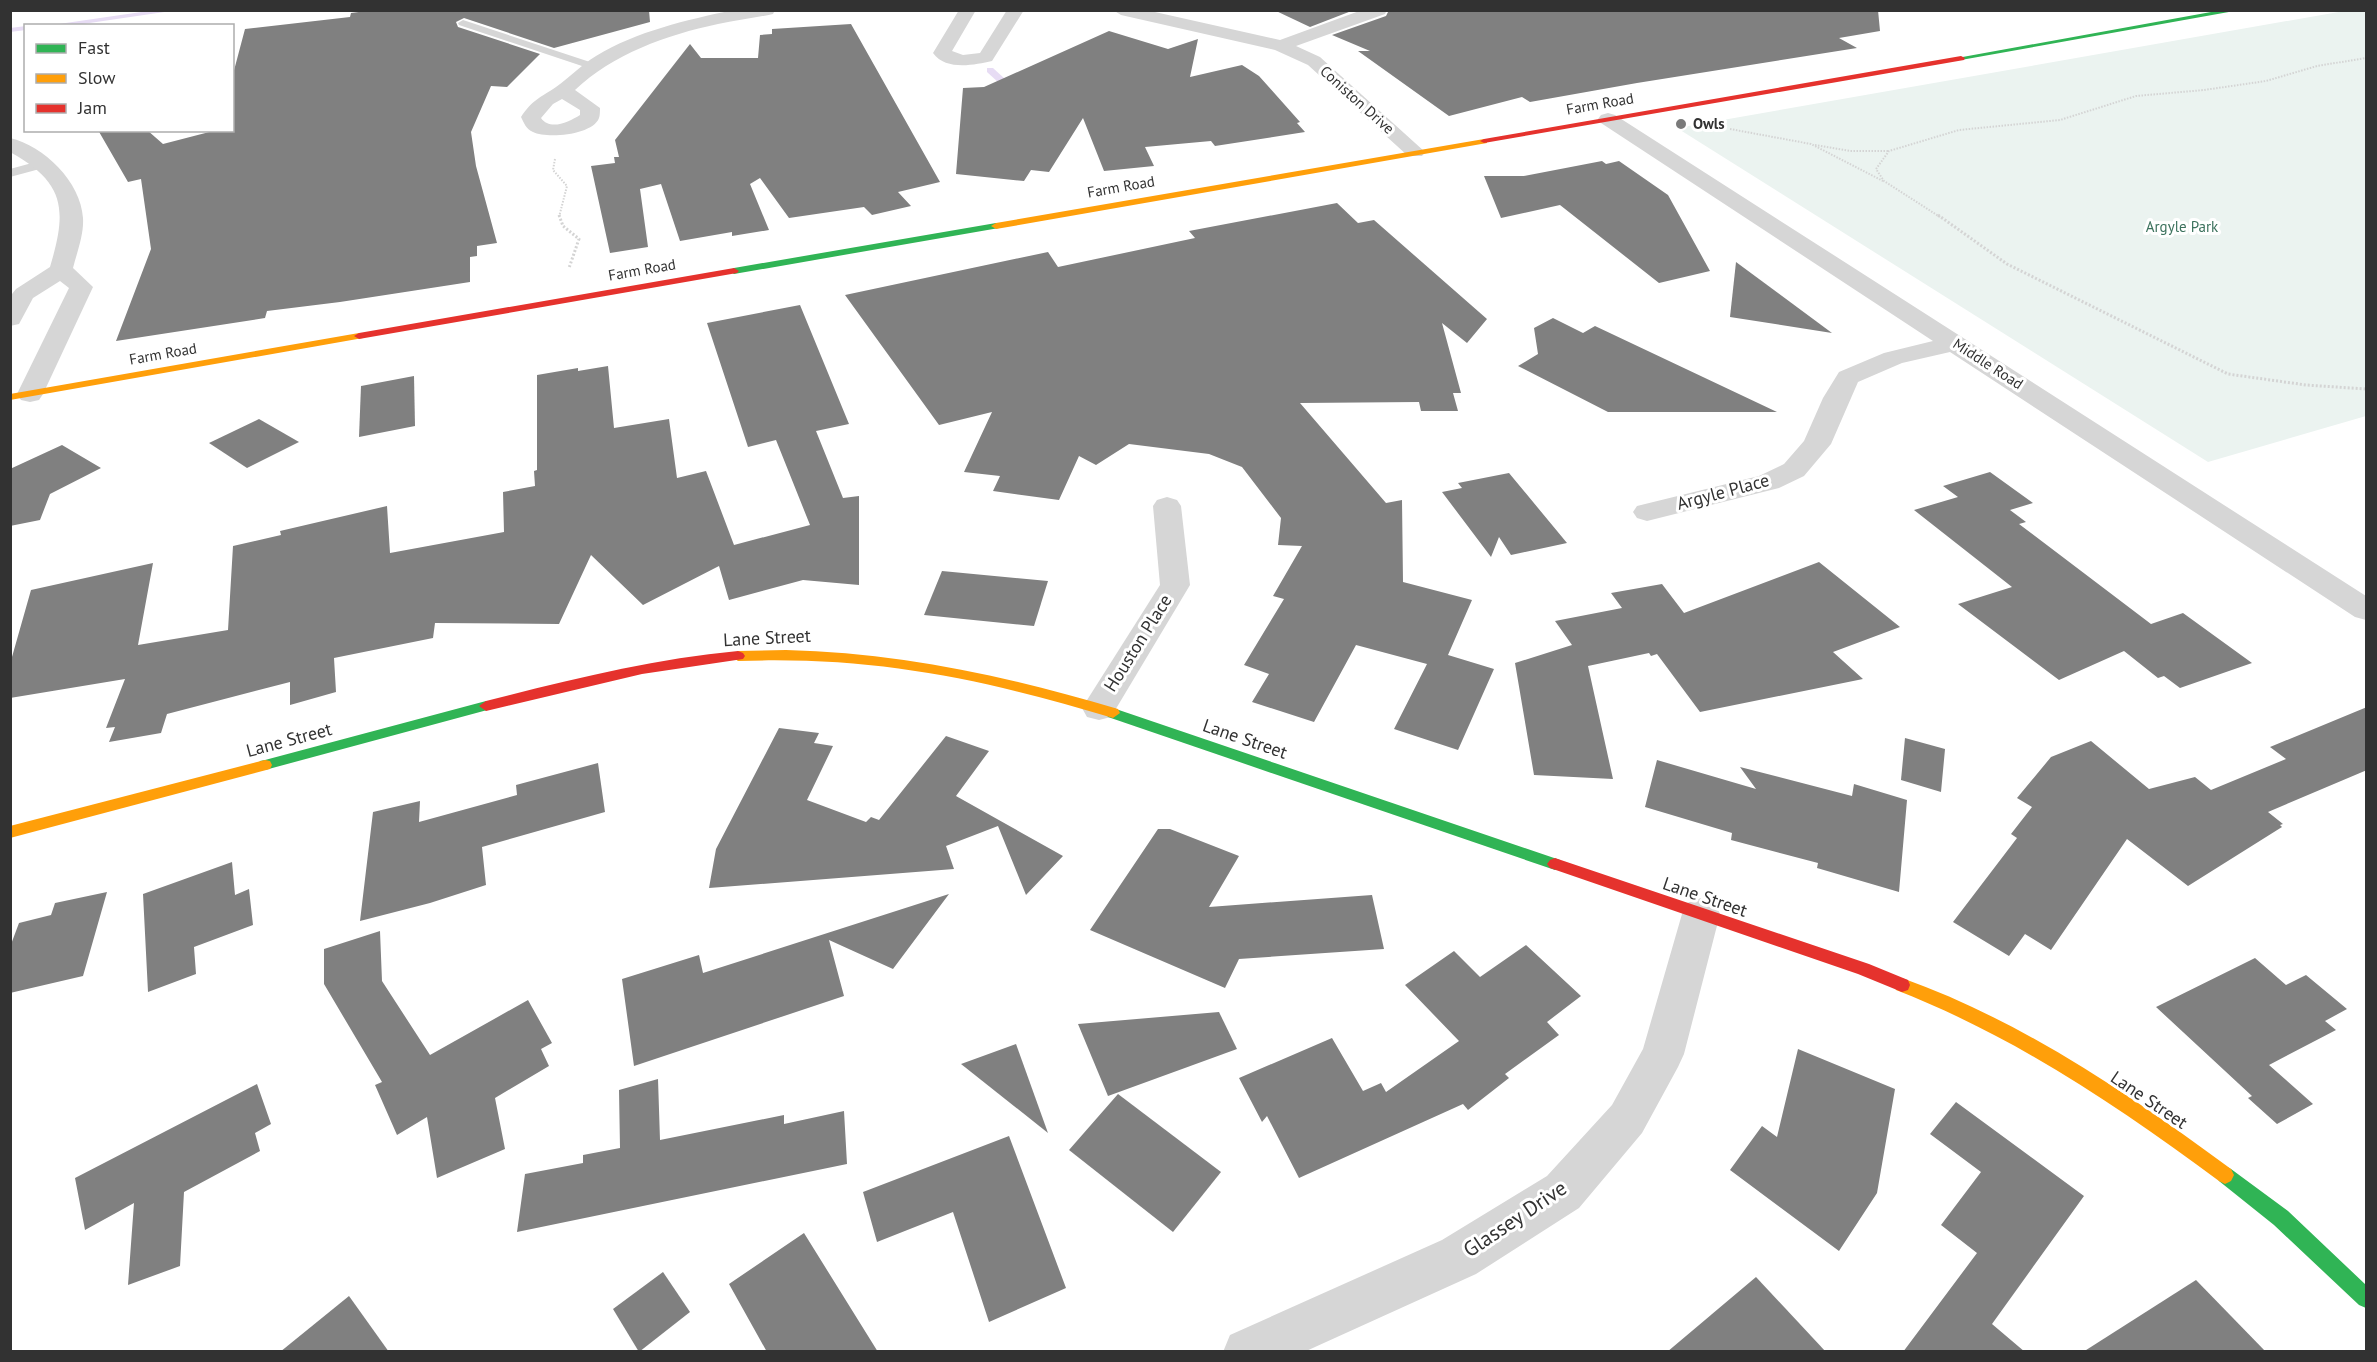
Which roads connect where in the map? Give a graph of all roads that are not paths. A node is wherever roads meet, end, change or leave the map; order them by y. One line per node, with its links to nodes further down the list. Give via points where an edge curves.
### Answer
1 (767, 10): 9 (street, via 672,32)
2 (968, 10): 3 (street, via 942,53 950,59 969,61 986,57)
3 (1016, 10)
4 (1379, 10): 8 (street)
5 (2237, 10): 11 (street, Farm Road)
6 (1129, 11): 8 (street, Coniston Drive)
7 (463, 23): 9 (lane)
8 (1281, 46): 13 (street, Coniston Drive, via 1314,61)
9 (592, 66): 10 (street)
10 (563, 91): 10 (street, via 546,100 531,117 537,128 560,129 590,117 590,108)
11 (1608, 119): 13 (street, Farm Road); 18 (street, Middle Road)
12 (10, 144): 14 (street)
13 (1415, 152): 19 (street, Farm Road)
14 (43, 164): 15 (lane); 16 (street, via 56,175 70,199 72,231)
15 (10, 173)
16 (61, 270): 17 (street, via 24,294); 19 (street, via 81,287)
17 (10, 319)
18 (1954, 343): 21 (street, Argyle Place, via 1893,358 1848,377 1817,444 1794,470 1769,482); 22 (street, Middle Road)
19 (20, 396)
20 (1167, 507): 23 (street, Houston Place, via 1175,585)
21 (1647, 512)
22 (2367, 610)
23 (1099, 708): 24 (street, Lane Street, via 965,672 890,660 820,654 672,663 590,679); 25 (street, Lane Street)
24 (10, 832)
25 (1701, 914): 26 (street, Lane Street, via 1863,969 1969,1012 2066,1066 2169,1133 2281,1218); 27 (street, Glassey Drive, via 1663,1054 1627,1119 1563,1192 1459,1257)
26 (2367, 1298)
27 (1247, 1352)

